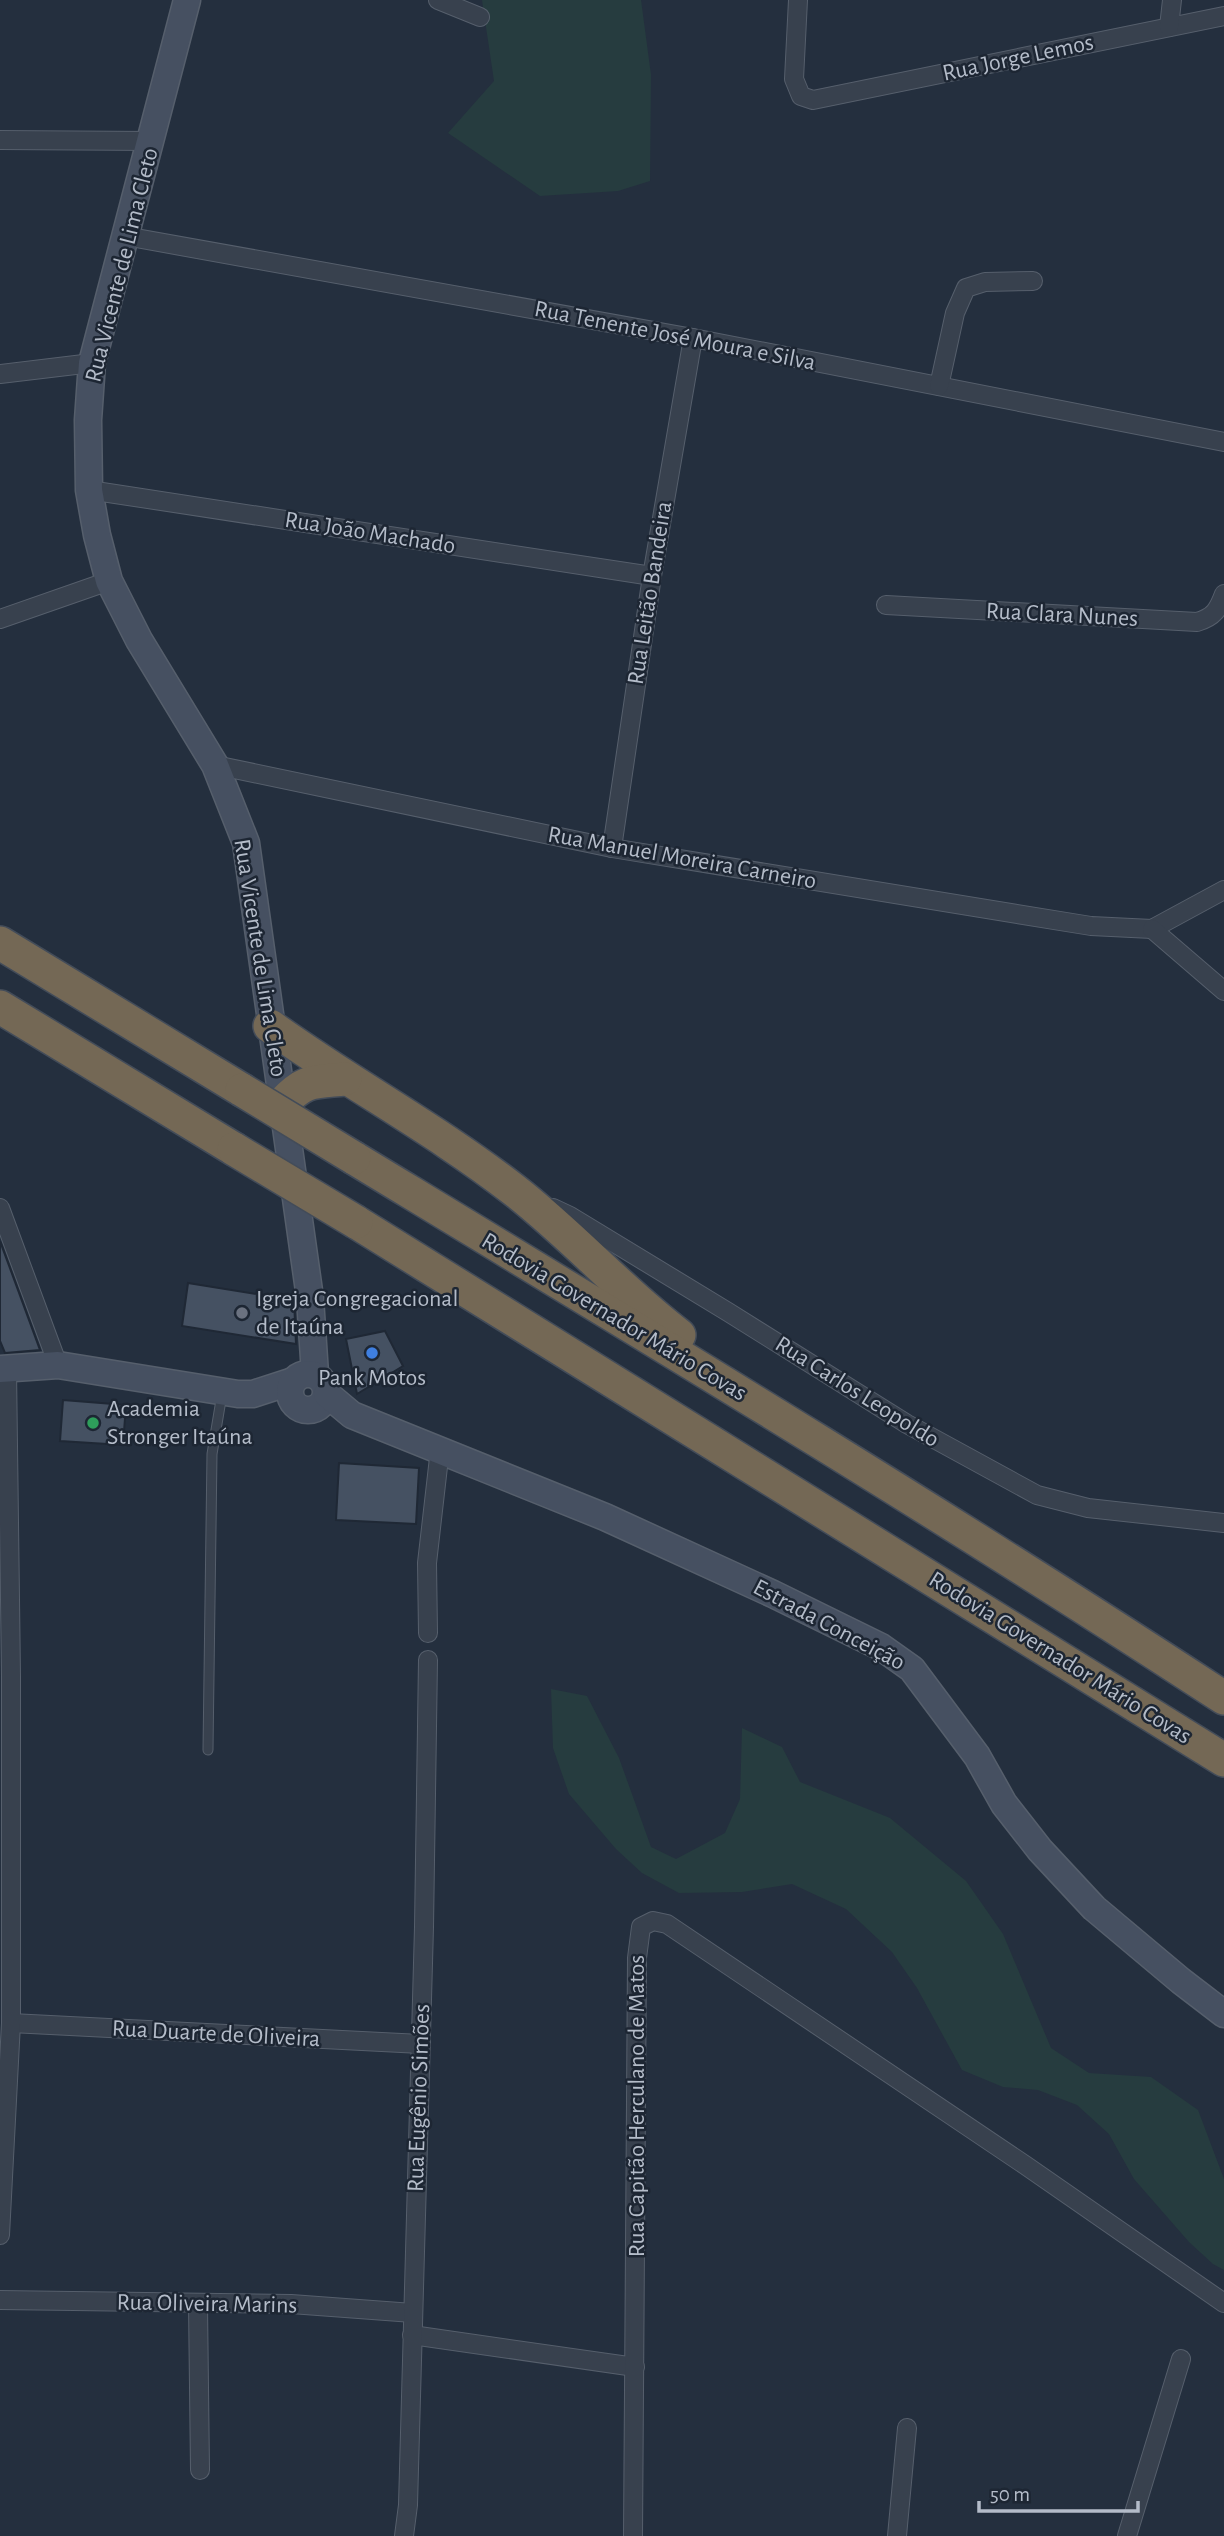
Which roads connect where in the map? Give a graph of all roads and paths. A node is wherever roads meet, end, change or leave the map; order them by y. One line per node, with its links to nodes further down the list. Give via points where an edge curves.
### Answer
1 (187, 0): 9 (main road, Rua Vicente de Lima Cleto)
2 (439, 0): 6 (street)
3 (798, 0): 7 (street, Rua Jorge Lemos, via 794,79 801,96 813,100)
4 (1172, 0): 7 (street)
5 (1224, 16): 7 (street, Rua Jorge Lemos)
6 (480, 17)
7 (1170, 27)
8 (0, 140): 9 (street)
9 (152, 141): 10 (main road, Rua Vicente de Lima Cleto)
10 (125, 236): 12 (street, Rua Tenente José Moura e Silva); 13 (main road, Rua Vicente de Lima Cleto)
11 (1033, 281): 15 (street, via 985,282 966,288 955,313)
12 (692, 338): 15 (street, Rua Tenente José Moura e Silva); 18 (street, Rua Leitão Bandeira)
13 (92, 363): 14 (street); 17 (main road, Rua Vicente de Lima Cleto)
14 (0, 374)
15 (939, 386): 16 (street, Rua Tenente José Moura e Silva)
16 (1224, 442)
17 (89, 491): 18 (street, Rua João Machado); 19 (main road, Rua Vicente de Lima Cleto)
18 (652, 576): 24 (street, Rua Leitão Bandeira)
19 (109, 581): 22 (street); 23 (main road, Rua Vicente de Lima Cleto)
20 (1224, 594): 21 (street, Rua Clara Nunes, via 1212,617 1197,622)
21 (886, 605)
22 (0, 619)
23 (215, 765): 24 (street, Rua Manuel Moreira Carneiro); 30 (main road, Rua Vicente de Lima Cleto, via 246,843)
24 (612, 848): 26 (street, Rua Manuel Moreira Carneiro, via 1091,926)
25 (1224, 890): 26 (street)
26 (1153, 929): 28 (street)
27 (0, 943): 39 (highway, Rodovia Governador Mário Covas, bridge)
28 (1224, 992)
29 (0, 1007): 45 (highway, Rodovia Governador Mário Covas, bridge)
30 (270, 1026): 31 (highway); 32 (main road, Rua Vicente de Lima Cleto)
31 (345, 1079): 32 (highway, via 308,1083); 33 (highway)
32 (282, 1103): 37 (main road, Rua Vicente de Lima Cleto, via 310,1298)
33 (515, 1191): 39 (highway, via 654,1315); 41 (street, Rua Carlos Leopoldo, via 570,1216 907,1424 1037,1495 1088,1508)
34 (0, 1208): 35 (street)
35 (58, 1365): 36 (main road); 38 (main road)
36 (4, 1369): 49 (street, via 11,1676)
37 (309, 1390): 38 (main road); 40 (main road, Estrada Conceição, via 352,1415)
38 (222, 1392): 46 (lane, via 212,1454)
39 (820, 1443): 44 (highway, Rodovia Governador Mário Covas)
40 (440, 1449): 42 (street, via 427,1563); 50 (main road, Estrada Conceição, via 774,1594 881,1647 912,1669 1040,1850 1094,1908)
41 (1224, 1523)
42 (428, 1633)
43 (428, 1660): 52 (street, Rua Eugênio Simões)
44 (1224, 1698)
45 (1173, 1728): 47 (highway, Rodovia Governador Mário Covas); 48 (highway)
46 (208, 1750)
47 (1224, 1760)
48 (1224, 1768)
49 (5, 1960): 51 (street)
50 (1224, 2014)
51 (10, 2023): 52 (street, Rua Duarte de Oliveira); 53 (street)
52 (421, 2044): 57 (street, Rua Eugênio Simões)
53 (0, 2235)
54 (0, 2300): 56 (street, Rua Oliveira Marins)
55 (1224, 2303): 60 (street, Rua Capitão Herculano de Matos, via 667,1924 653,1921 641,1927 637,1958)
56 (198, 2305): 57 (street, Rua Oliveira Marins, via 291,2304); 62 (street)
57 (413, 2313): 58 (street, Rua Eugênio Simões)
58 (412, 2335): 60 (street); 63 (street, Rua Eugênio Simões)
59 (1181, 2359): 66 (street)
60 (635, 2367): 64 (street, Rua Capitão Herculano de Matos)
61 (907, 2428): 65 (street)
62 (200, 2470)
63 (404, 2536)
64 (633, 2536)
65 (897, 2536)
66 (1127, 2536)

